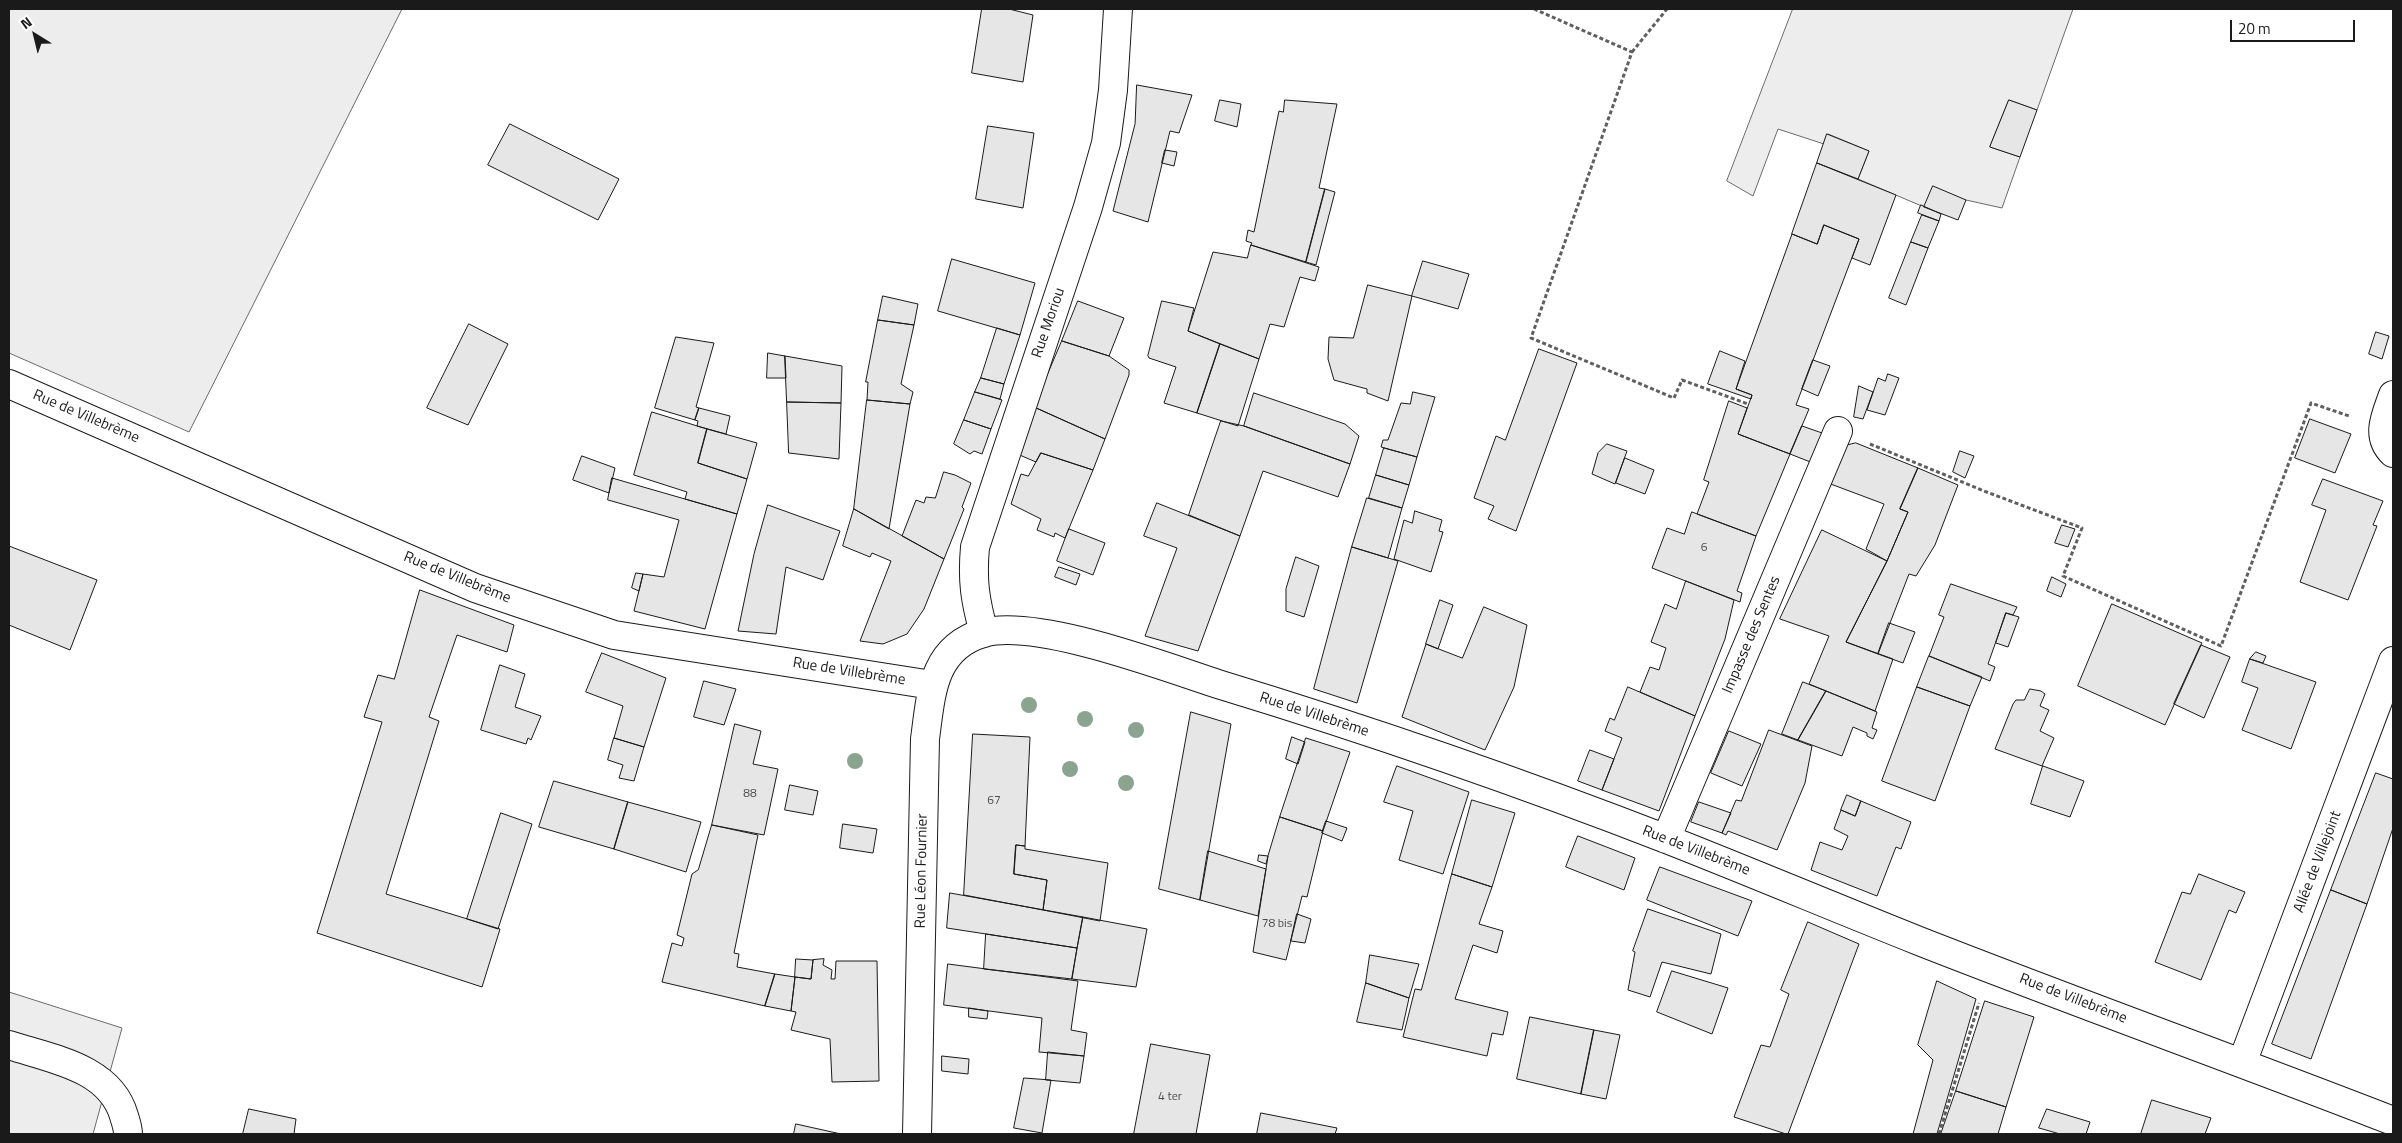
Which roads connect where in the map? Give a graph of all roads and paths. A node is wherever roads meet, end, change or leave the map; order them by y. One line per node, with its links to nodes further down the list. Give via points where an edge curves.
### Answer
1 (1118, 9): 11 (street, Rue Moriou, via 1106,143 1088,207 974,547 972,578)
2 (1534, 9): 4 (path)
3 (1667, 9): 4 (path)
4 (1632, 52): 7 (path, via 1531,338 1674,398 1682,380)
5 (9, 384): 13 (street, Rue de Villebrème, via 475,588 614,635)
6 (2393, 395): 10 (street, via 2382,428)
7 (1748, 404)
8 (2356, 419): 9 (path, via 2311,403 2221,646 2063,576 2082,528)
9 (1838, 431): 14 (street, Impasse des Sentes)
10 (2393, 453)
11 (984, 633): 13 (street, Rue Léon Fournier, via 961,643 942,662); 14 (street, Rue de Villebrème, via 1009,630 1080,641 1476,768)
12 (2393, 661): 17 (street, Allée de Villejoint)
13 (932, 684): 20 (street, Rue Léon Fournier, via 925,739)
14 (1666, 839): 17 (street, Rue de Villebrème, via 1931,945)
15 (1981, 997): 21 (path)
16 (9, 1045): 19 (street, via 83,1069 106,1084 121,1106)
17 (2242, 1063): 18 (street, Rue de Villebrème)
18 (2393, 1122)
19 (128, 1134)
20 (918, 1134)
21 (1939, 1134)

